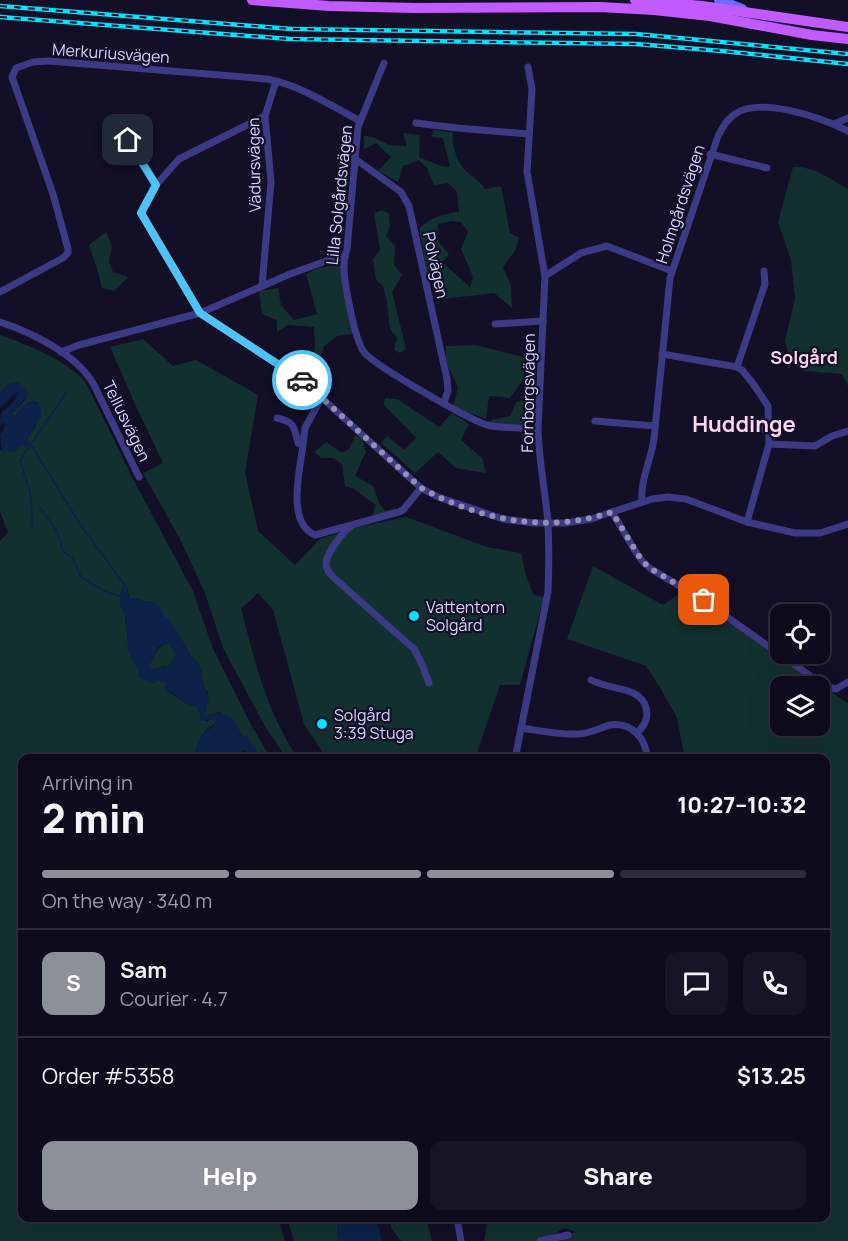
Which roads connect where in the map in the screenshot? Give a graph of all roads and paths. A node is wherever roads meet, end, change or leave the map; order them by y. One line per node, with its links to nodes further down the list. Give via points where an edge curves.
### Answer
1 (252, 0): 6 (main road, via 416,9 600,7)
2 (635, 0): 4 (main road)
3 (719, 0): 5 (main road)
4 (702, 3): 5 (main road); 6 (main road)
5 (753, 13): 7 (main road)
6 (710, 16): 8 (main road)
7 (848, 27)
8 (848, 39)
9 (384, 63): 14 (street, Lilla Solgårdsvägen)
10 (528, 67): 19 (street, Fornborgsvägen, via 532,89)
11 (276, 81): 12 (street, Vädursvägen); 14 (street, Merkuriusvägen, via 299,88); 29 (street, Merkuriusvägen, via 48,61 16,68 12,77 68,253)
12 (265, 116): 23 (street, via 179,159); 28 (street, Vädursvägen, via 271,182)
13 (848, 118): 16 (street)
14 (360, 121): 21 (street, Lilla Solgårdsvägen)
15 (416, 123): 19 (street)
16 (834, 124): 18 (street, Holmgårdsvägen); 20 (street, Holmgårdsvägen, via 782,109 746,109 723,126)
17 (120, 129): 23 (street)
18 (848, 131)
19 (529, 134): 27 (street, Fornborgsvägen, via 527,172)
20 (710, 154): 22 (street); 25 (street, Holmgårdsvägen)
21 (354, 158): 24 (street, Lilla Solgårdsvägen); 38 (street, Polvägen, via 400,192 409,206 447,379)
22 (767, 168)
23 (156, 185): 30 (street, via 141,213)
24 (345, 257): 28 (street); 38 (street, Lilla Solgårdsvägen, via 346,281 363,351)
25 (672, 271): 27 (street, via 607,246 581,253); 35 (street, Holmgårdsvägen)
26 (764, 271): 36 (street, via 765,284)
27 (545, 276): 32 (street, Fornborgsvägen)
28 (262, 286): 30 (street)
29 (0, 292)
30 (200, 313): 34 (street); 37 (street, via 287,368)
31 (0, 321): 34 (street, Tellusvägen, via 21,328)
32 (543, 321): 33 (street); 43 (street, Fornborgsvägen)
33 (495, 324)
34 (61, 352): 48 (street, Tellusvägen, via 91,378)
35 (662, 354): 36 (street); 42 (street, Holmgårdsvägen)
36 (737, 367): 44 (street, via 768,406)
37 (322, 397): 47 (street, via 305,428); 49 (street)
38 (444, 402): 43 (street, Lilla Solgårdsvägen, via 486,425)
39 (277, 418): 47 (street, via 294,428 298,443)
40 (595, 421): 42 (street)
41 (748, 425): 44 (street)
42 (655, 426): 50 (street, Holmgårdsvägen, via 641,489)
43 (538, 429): 53 (street, Fornborgsvägen)
44 (769, 431): 46 (street)
45 (848, 431): 46 (street, via 815,446)
46 (769, 444): 52 (street)
47 (303, 445): 55 (street, via 297,503 303,527 315,536)
48 (139, 477)
49 (421, 488): 53 (street, via 503,519); 55 (street, via 403,510)
50 (642, 502): 51 (street); 52 (street, via 660,497 679,498)
51 (612, 512): 53 (street, via 591,519); 57 (street, via 651,569 715,608 826,687 836,689)
52 (747, 522): 54 (street, via 804,534)
53 (548, 524): 59 (street, Fornborgsvägen, via 548,592)
54 (848, 524)
55 (352, 525): 58 (street, via 328,556 327,569 414,649)
56 (591, 680): 60 (street, via 601,686 634,692 642,699 647,718)
57 (848, 682)
58 (429, 683)
59 (522, 728): 60 (street, via 561,735 618,725); 61 (street, Fornborgsvägen)
60 (637, 733): 62 (street)
61 (516, 754)
62 (646, 754)
63 (458, 1222): 65 (street)
64 (568, 1235): 66 (street)
65 (461, 1241)
66 (540, 1241)

